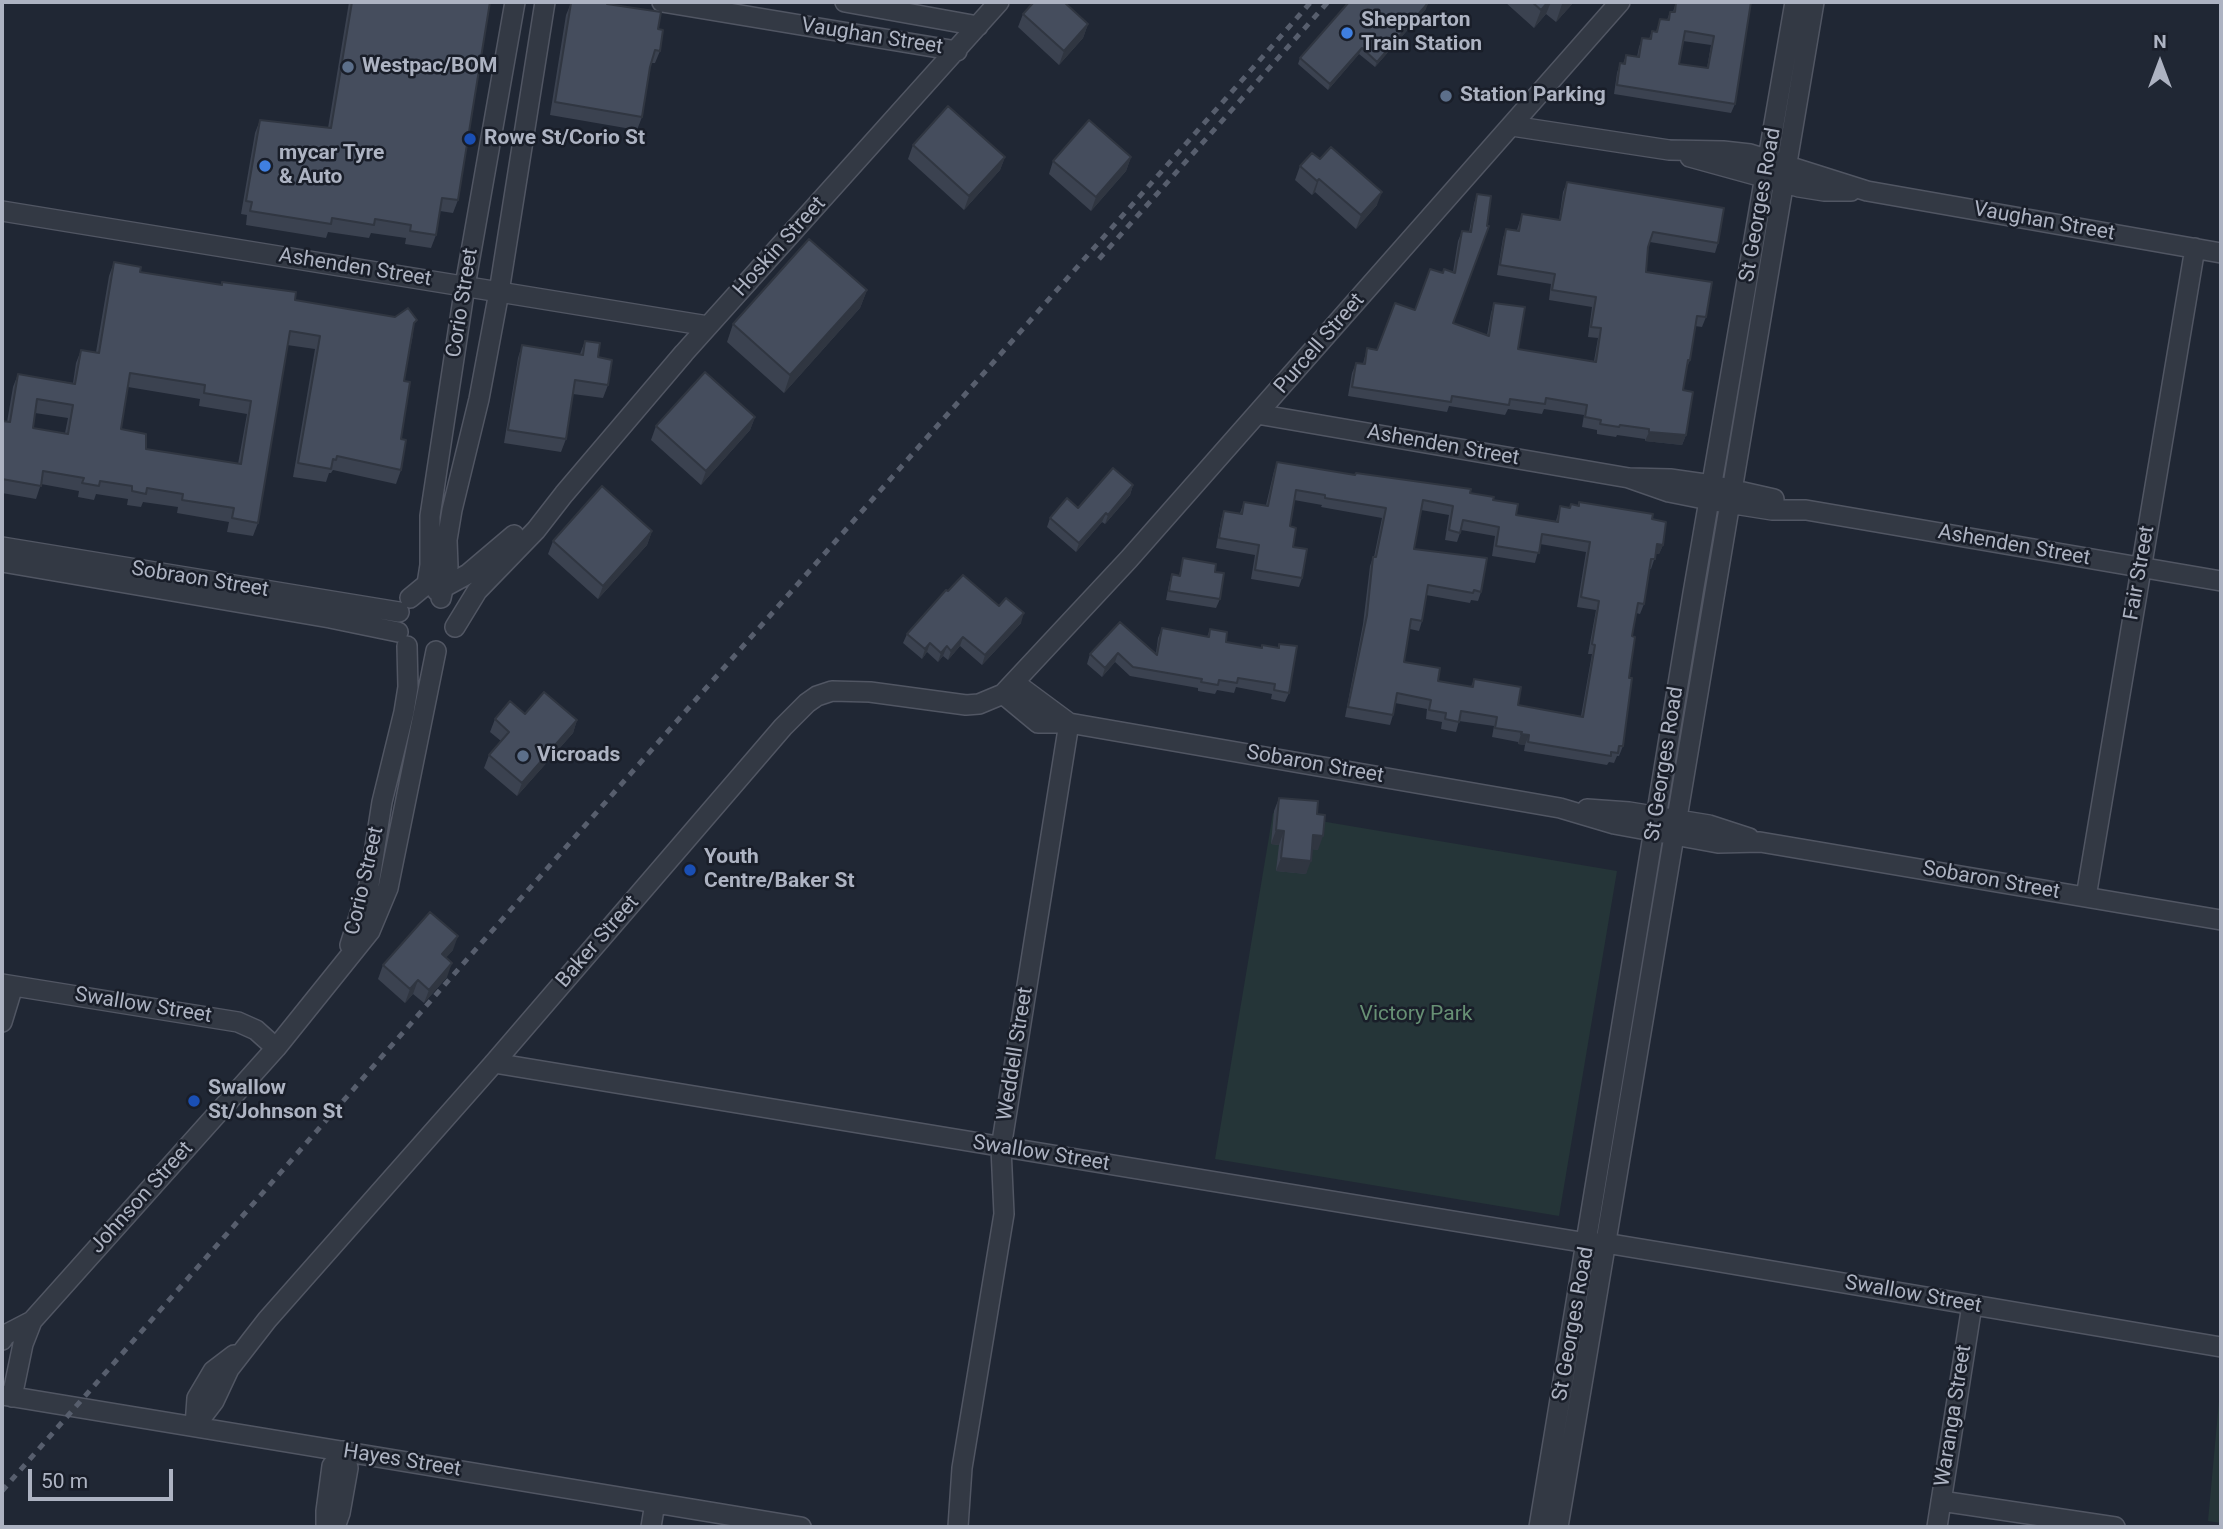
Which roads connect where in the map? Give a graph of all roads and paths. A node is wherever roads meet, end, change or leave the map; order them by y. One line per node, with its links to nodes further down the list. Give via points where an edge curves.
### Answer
1 (515, 2): 17 (street, Corio Street)
2 (533, 2): 3 (street)
3 (545, 2): 18 (street, Corio Street)
4 (662, 2): 11 (street, Vaughan Street)
5 (845, 2): 10 (street, Vaughan Street)
6 (999, 2): 10 (street, Hoskin Street)
7 (1620, 2): 12 (street, Purcell Street)
8 (1795, 2): 13 (street, St Georges Road)
9 (1814, 2): 13 (street, St Georges Road)
10 (978, 26): 11 (street, Hoskin Street)
11 (957, 51): 19 (street, Hoskin Street)
12 (1512, 126): 13 (street, Vaughan Street); 21 (street, Purcell Street)
13 (1776, 171): 15 (street, Vaughan Street); 20 (street, St Georges Road)
14 (2, 211): 17 (street, Ashenden Street)
15 (2195, 248): 16 (street, Vaughan Street); 27 (street, Fair Street)
16 (2221, 253)
17 (465, 286): 18 (street, Ashenden Street); 32 (street, Corio Street, via 430,516 427,584)
18 (499, 292): 19 (street, Ashenden Street); 31 (street, Corio Street, via 452,510 448,566)
19 (708, 326): 23 (street, Hoskin Street)
20 (1739, 378): 22 (street, St Georges Road); 24 (street, St Georges Road)
21 (1257, 414): 22 (street, Ashenden Street, via 1629,478 1670,479); 40 (street, Purcell Street)
22 (1710, 492): 24 (street, Ashenden Street); 28 (street, St Georges Road)
23 (564, 494): 31 (street, Hoskin Street, via 468,574); 33 (street, Hoskin Street, via 477,591)
24 (1730, 496): 27 (street, Ashenden Street, via 1772,510 1806,510); 30 (street, St Georges Road)
25 (2, 547): 32 (street, Sobraon Street)
26 (2, 562): 35 (street, Sobraon Street, via 316,615)
27 (2141, 568): 29 (street, Ashenden Street); 46 (street, Fair Street)
28 (1696, 581): 30 (street); 30 (street); 34 (street, St Georges Road)
29 (2221, 581)
30 (1716, 584): 36 (street, St Georges Road)
31 (438, 593): 32 (street, via 420,594); 33 (street, via 455,615)
32 (405, 605): 35 (street)
33 (455, 627): 37 (street, via 448,642)
34 (1686, 636): 36 (street); 38 (street, St Georges Road)
35 (403, 639): 37 (street, via 420,652); 50 (street, Corio Street, via 408,687 369,885 352,942)
36 (1707, 640): 39 (street, St Georges Road)
37 (436, 651): 50 (street, Corio Street, via 388,888 370,931)
38 (1678, 684): 39 (street); 42 (street, St Georges Road)
39 (1699, 687): 43 (street, St Georges Road)
40 (1009, 688): 41 (street, Sobaron Street, via 1038,723); 55 (street, Baker Street, via 990,700 966,705 832,691 807,703)
41 (1069, 723): 44 (street, Sobaron Street, via 1560,808 1614,824); 56 (street, Weddell Street)
42 (1670, 735): 43 (street); 44 (street, St Georges Road)
43 (1691, 740): 45 (street, St Georges Road)
44 (1655, 824): 45 (street, Sobaron Street); 48 (street, St Georges Road)
45 (1677, 828): 46 (street, Sobaron Street, via 1717,843 1760,842); 49 (street, St Georges Road)
46 (2086, 897): 47 (street, Sobaron Street)
47 (2221, 920)
48 (1639, 922): 49 (street); 52 (street, St Georges Road)
49 (1660, 925): 52 (street, St Georges Road)
50 (334, 977): 54 (street, Johnson Street)
51 (7, 985): 53 (street); 54 (street, Swallow Street, via 238,1022 256,1030)
52 (1635, 1011): 57 (street, St Georges Road)
53 (2, 1022)
54 (276, 1048): 59 (street, Johnson Street)
55 (494, 1063): 56 (street, Swallow Street); 63 (street, Baker Street, via 246,1346 213,1371 197,1398)
56 (1001, 1148): 57 (street, Swallow Street); 65 (street, Weddell Street, via 1003,1214)
57 (1596, 1243): 58 (street, Swallow Street); 68 (street, St Georges Road)
58 (1972, 1305): 61 (street, Swallow Street); 66 (street, Waranga Street)
59 (32, 1321): 60 (street, Johnson Street); 62 (street, Johnson Street)
60 (2, 1340)
61 (2221, 1348)
62 (7, 1396): 63 (street, Hayes Street)
63 (195, 1426): 64 (street, Hayes Street)
64 (343, 1451): 67 (street, Hayes Street); 69 (street, via 332,1466); 70 (street, via 348,1468)
65 (962, 1468): 73 (street, Weddell Street); 74 (street, Weddell Street)
66 (1941, 1501): 75 (street, Waranga Street); 76 (street)
67 (655, 1503): 71 (street); 72 (street, Hayes Street)
68 (1552, 1504)
69 (326, 1527)
70 (335, 1527)
71 (651, 1527)
72 (801, 1527)
73 (946, 1527)
74 (958, 1527)
75 (1937, 1527)
76 (2115, 1527)

